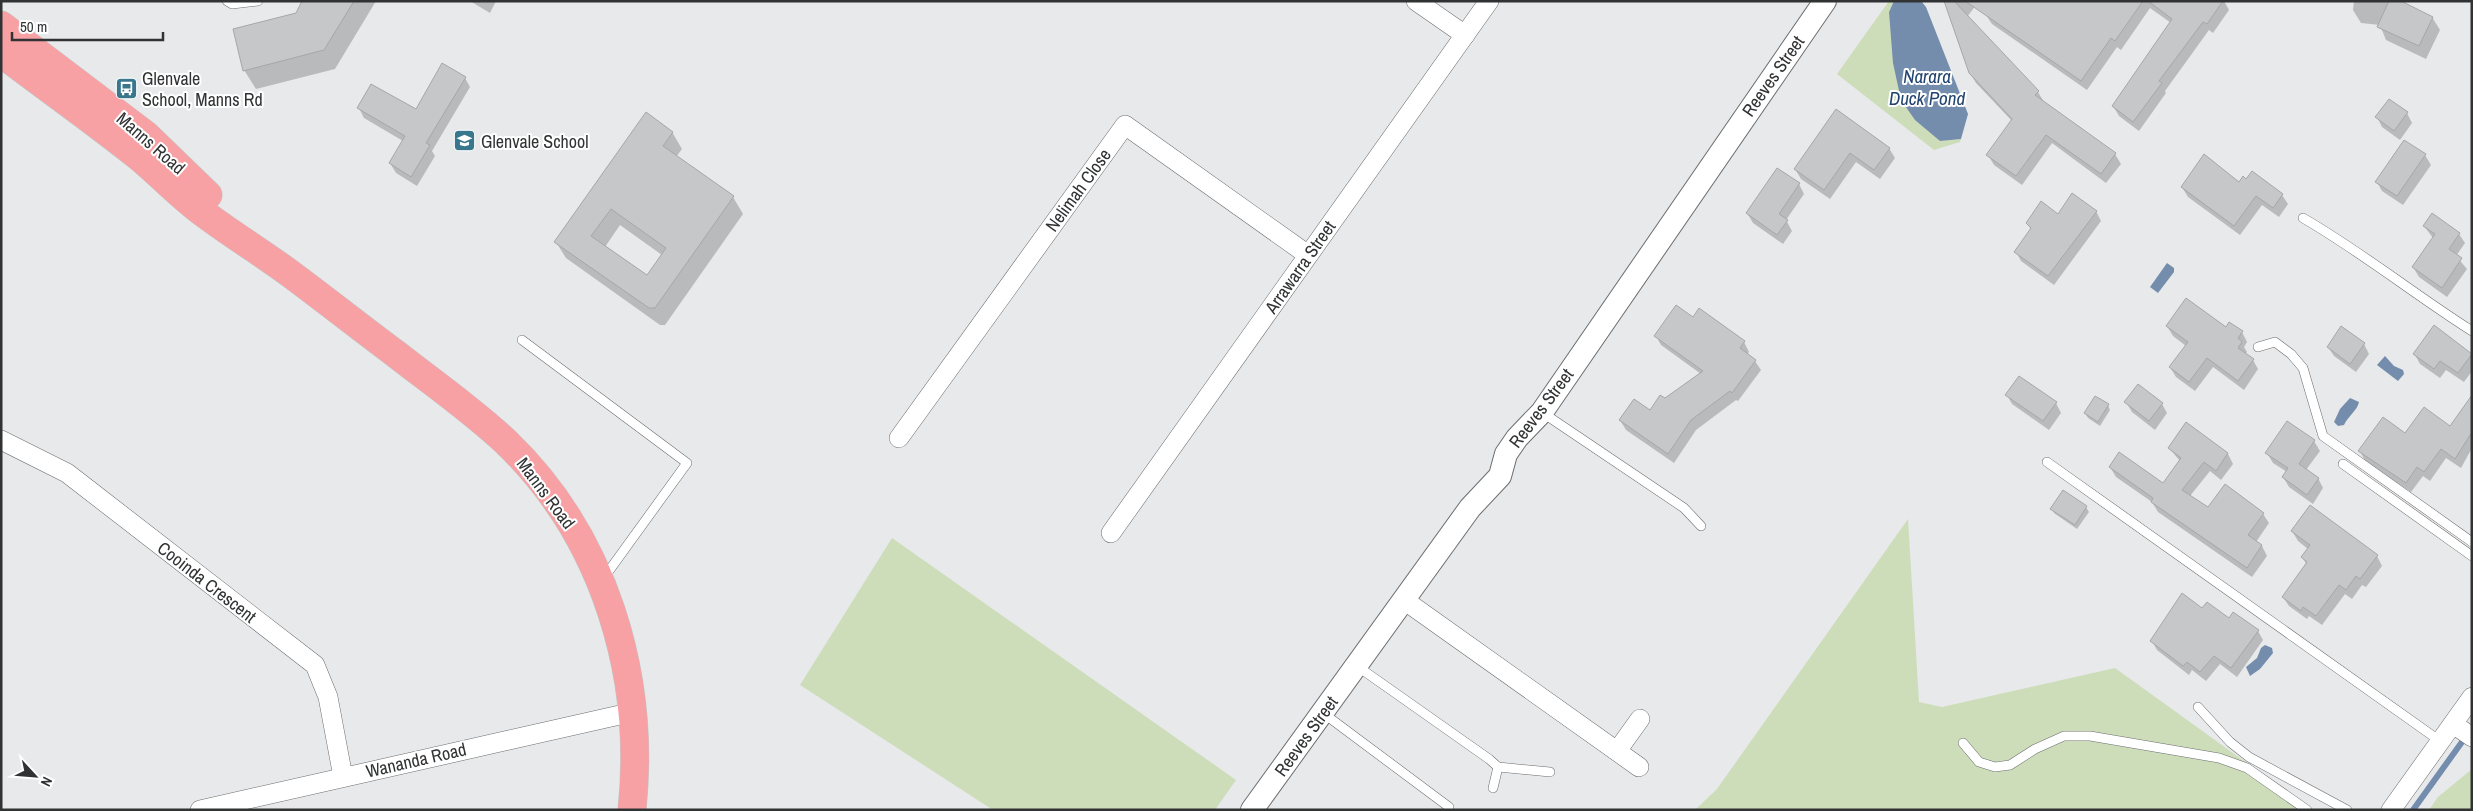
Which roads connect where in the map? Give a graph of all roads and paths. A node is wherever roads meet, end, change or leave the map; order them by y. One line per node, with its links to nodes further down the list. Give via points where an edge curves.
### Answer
1 (227, 1): 2 (lane, via 232,4)
2 (258, 1)
3 (1416, 1): 7 (street)
4 (1489, 1): 7 (street, Arrawarra Street)
5 (1826, 1): 15 (street, Reeves Street)
6 (1, 25): 11 (main road, Manns Road, via 146,135)
7 (1464, 35): 10 (street, Arrawarra Street)
8 (1, 53): 11 (main road, Manns Road, via 139,158 203,213)
9 (2303, 218): 12 (lane, via 2345,242 2402,286)
10 (1308, 255): 16 (street, Nelimah Close, via 1125,125); 21 (street, Arrawarra Street)
11 (290, 274): 24 (main road, Manns Road, via 456,400 507,443 556,501)
12 (2472, 331)
13 (522, 340): 24 (lane, via 688,463)
14 (2258, 347): 22 (lane, via 2275,342 2303,368 2323,436)
15 (1542, 412): 20 (lane, via 1684,508); 25 (street, Reeves Street, via 1517,438 1506,454 1500,476 1470,508)
16 (899, 438)
17 (1, 440): 40 (street, Cooinda Crescent, via 67,473 315,666 328,697)
18 (2047, 462): 34 (lane)
19 (2343, 464): 23 (lane)
20 (1701, 526)
21 (1111, 533)
22 (2472, 542)
23 (2472, 556)
24 (601, 581): 29 (main road, Manns Road, via 627,662)
25 (1404, 600): 26 (street, Reeves Street); 36 (street)
26 (1357, 665): 30 (street, Reeves Street); 37 (lane)
27 (2472, 697): 32 (street)
28 (2198, 707): 47 (lane, via 2230,742 2250,757)
29 (633, 712): 40 (street, Wananda Road); 44 (main road, Manns Road)
30 (1322, 713): 42 (lane); 45 (street, Reeves Street)
31 (1640, 719): 36 (street)
32 (2453, 724): 33 (street); 34 (street)
33 (2472, 738)
34 (2440, 741): 48 (street)
35 (1963, 743): 46 (lane, via 1980,762 1995,767 2010,765 2064,736 2090,736 2219,758 2247,768)
36 (1617, 751): 38 (street)
37 (1498, 767): 39 (lane); 41 (lane)
38 (1639, 767)
39 (1550, 772)
40 (343, 777): 43 (street, Wananda Road)
41 (1493, 788)
42 (1449, 807)
43 (200, 810)
44 (632, 810)
45 (1252, 810)
46 (2307, 810)
47 (2347, 810)
48 (2391, 810)

